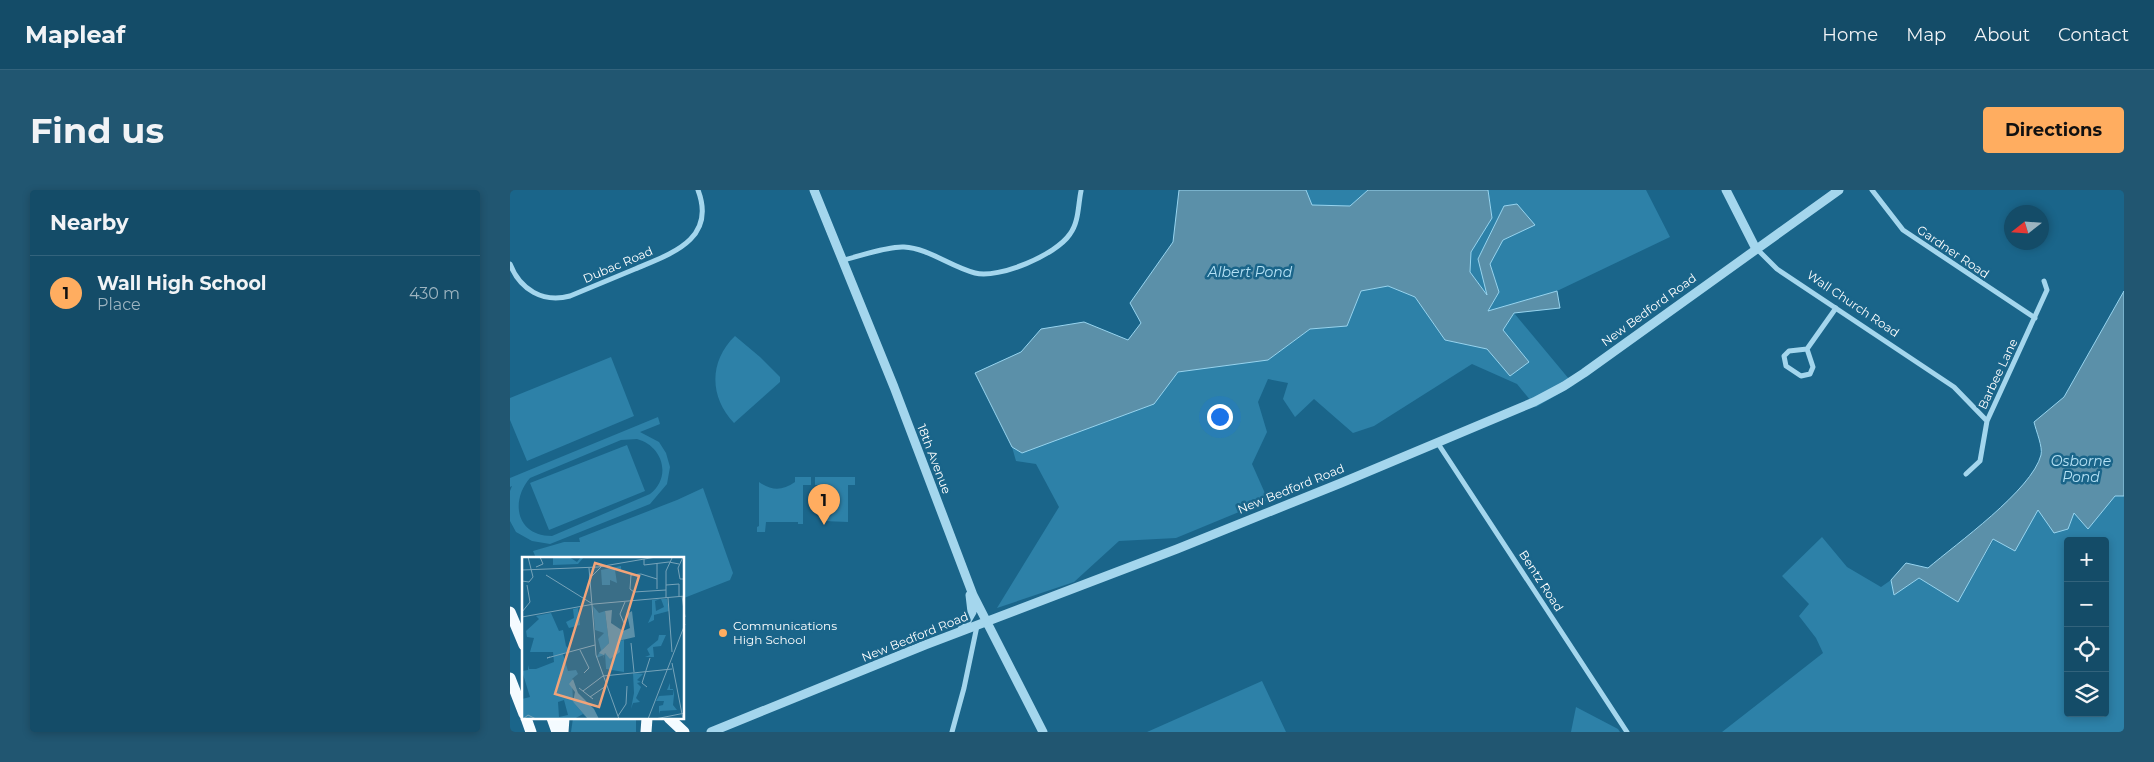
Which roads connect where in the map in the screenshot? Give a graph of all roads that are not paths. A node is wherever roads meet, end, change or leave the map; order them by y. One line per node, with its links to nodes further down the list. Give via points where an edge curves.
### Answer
1 (698, 190): 9 (street, Dubac Road, via 702,208 700,223 682,248 570,296 554,298 536,294 520,282)
2 (814, 190): 8 (street, 18th Avenue)
3 (1726, 190): 7 (street, Wall Church Road)
4 (1838, 190): 7 (street, New Bedford Road)
5 (1872, 190): 12 (street, Gardner Road, via 1903,230)
6 (1081, 191): 8 (street, via 1076,223 1064,242 1001,272 972,272 904,247)
7 (1756, 248): 11 (street, Wall Church Road, via 1770,264); 15 (street, New Bedford Road, via 1564,386 1534,402)
8 (844, 260): 17 (street, 18th Avenue)
9 (510, 264)
10 (2044, 280): 12 (street, Barbee Lane, via 2047,290)
11 (1836, 308): 13 (street); 14 (street, Wall Church Road, via 1954,387)
12 (2035, 318): 14 (street, Barbee Lane)
13 (1807, 349): 13 (street, via 1789,351 1784,356 1786,366 1801,376 1810,374 1813,367)
14 (1987, 421): 16 (street, Barbee Lane, via 1980,461)
15 (1437, 442): 19 (street, New Bedford Road); 35 (street, Bentz Road)
16 (1966, 474)
17 (962, 569): 19 (street, 18th Avenue); 21 (street, via 973,605 970,617)
18 (511, 614): 22 (highway); 23 (highway)
19 (987, 622): 20 (street, New Bedford Road); 34 (street, 18th Avenue)
20 (978, 625): 21 (street, New Bedford Road); 33 (street)
21 (960, 632): 32 (street, New Bedford Road)
22 (522, 633)
23 (522, 640)
24 (510, 678): 25 (highway)
25 (522, 709)
26 (527, 720): 29 (highway)
27 (553, 720): 30 (highway)
28 (671, 720): 31 (highway)
29 (531, 732)
30 (557, 732)
31 (684, 732)
32 (711, 732)
33 (952, 732)
34 (1043, 732)
35 (1627, 732)

